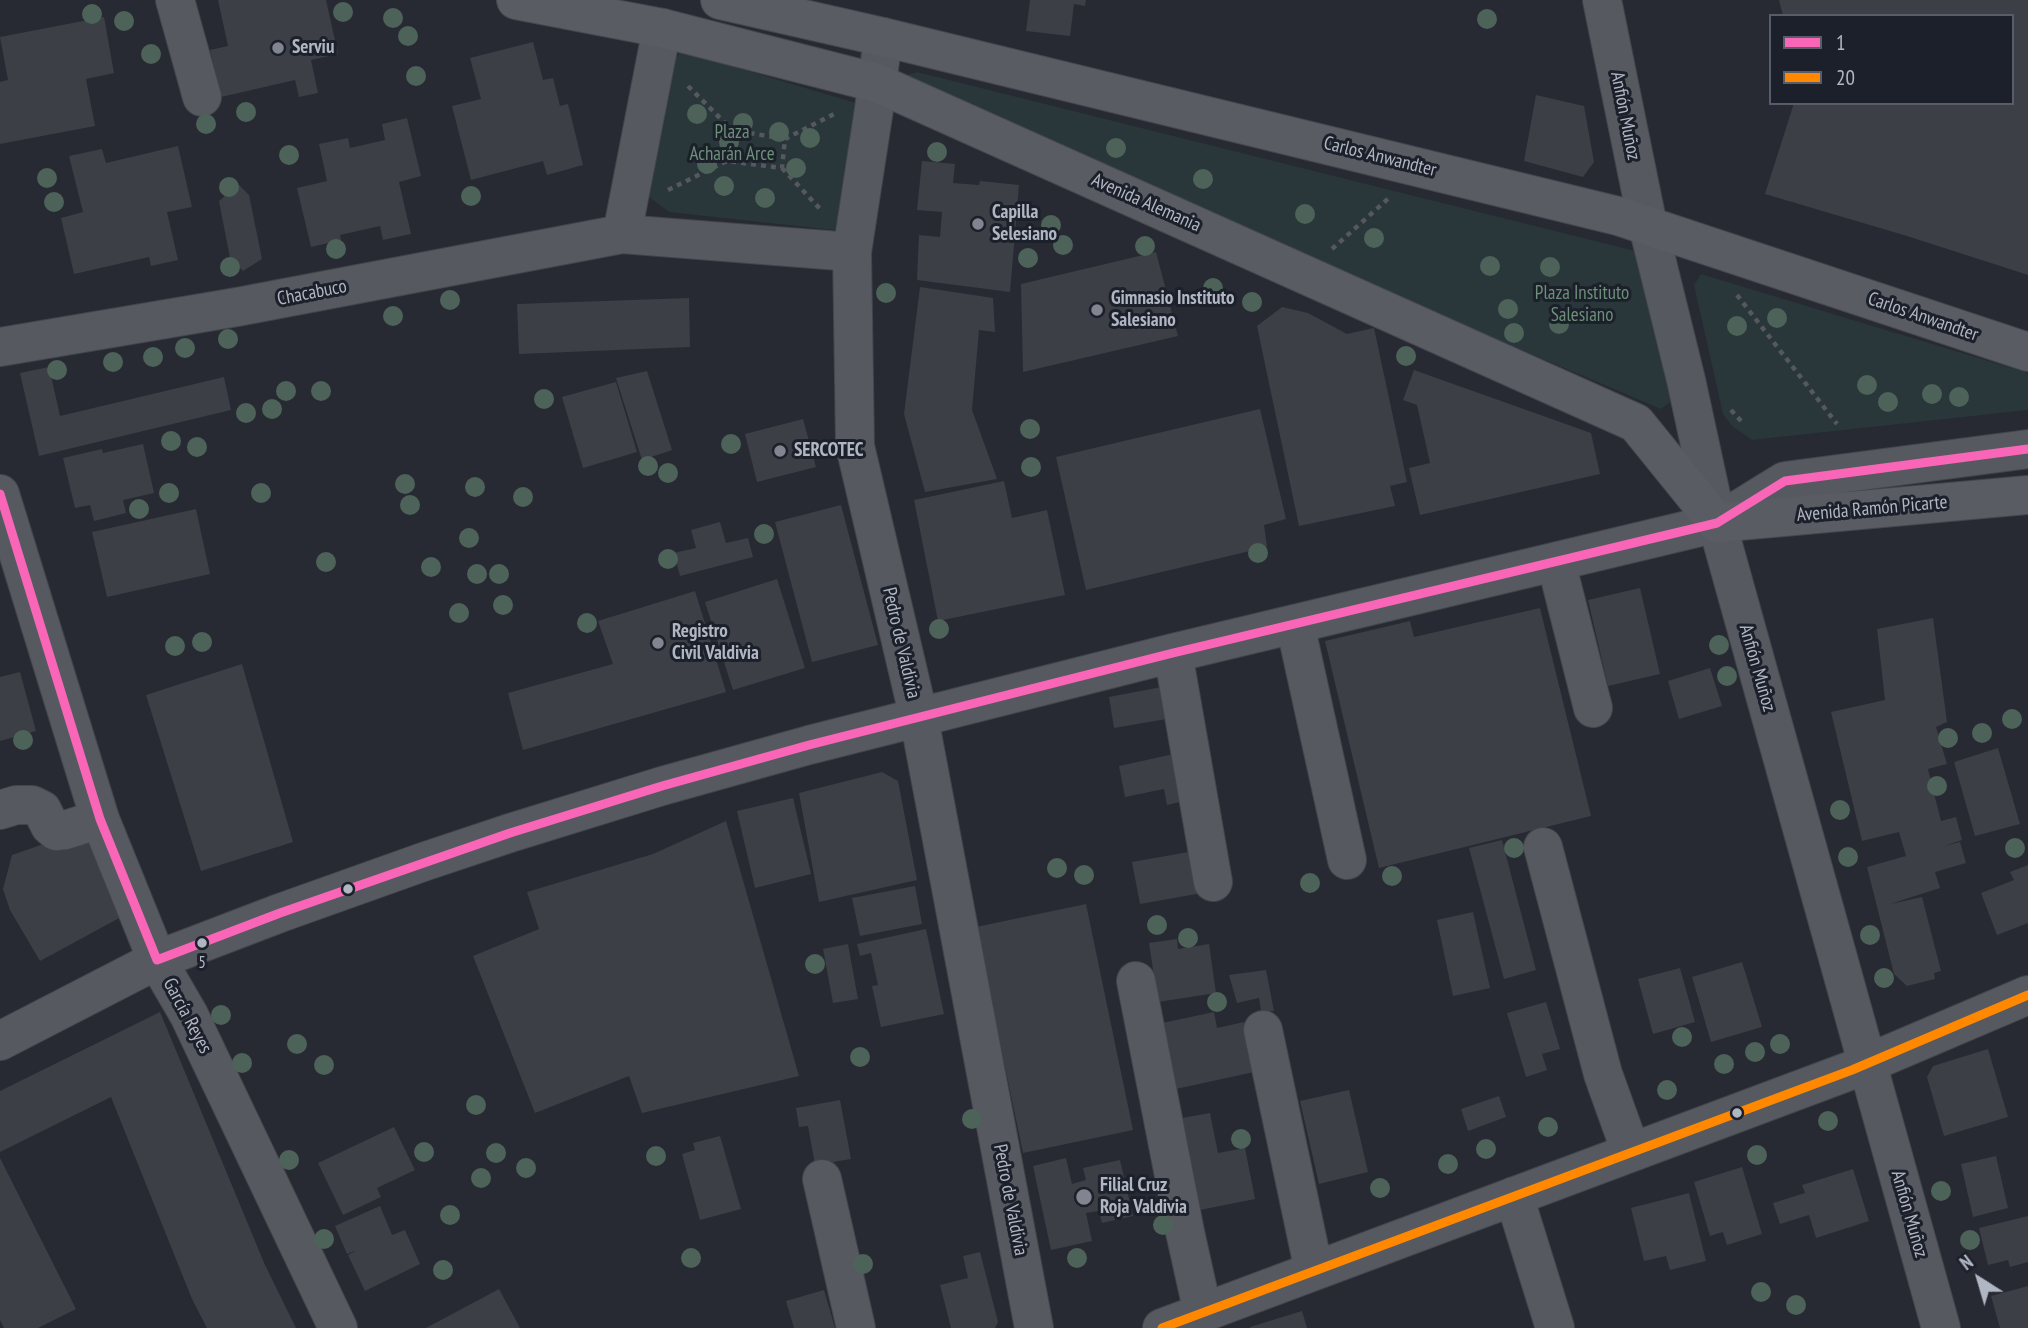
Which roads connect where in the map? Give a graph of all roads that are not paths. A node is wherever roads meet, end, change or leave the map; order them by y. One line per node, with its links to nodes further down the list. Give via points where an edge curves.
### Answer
1 (175, 0): 9 (street)
2 (516, 0): 6 (main road, Avenida Alemania)
3 (720, 0): 5 (main road, Carlos Anwandter)
4 (1602, 0): 10 (street, Anfión Muñoz)
5 (805, 10): 7 (main road, Carlos Anwandter)
6 (662, 28): 8 (main road, Avenida Alemania); 11 (street)
7 (883, 37): 8 (street, Pedro de Valdivia); 10 (main road, Carlos Anwandter)
8 (876, 96): 12 (street, Pedro de Valdivia); 18 (main road, Avenida Alemania, via 1636,423)
9 (202, 97)
10 (1648, 226): 14 (main road, Carlos Anwandter); 18 (street, Anfión Muñoz)
11 (622, 234): 12 (street, Chacabuco); 13 (street, Chacabuco)
12 (852, 252): 23 (street, Pedro de Valdivia, via 855,446)
13 (0, 347)
14 (2028, 352)
15 (2028, 449): 18 (street, Avenida Ramón Picarte, via 1785,481)
16 (0, 494): 25 (street, García Reyes)
17 (2028, 495): 18 (main road, Avenida Ramón Picarte)
18 (1717, 523): 19 (street, Avenida Ramón Picarte); 34 (street, Anfión Muñoz)
19 (1556, 562): 20 (street, Avenida Ramón Picarte); 22 (street)
20 (1295, 624): 21 (street, Avenida Ramón Picarte); 27 (street)
21 (1173, 653): 23 (street, Avenida Ramón Picarte); 28 (street)
22 (1593, 708)
23 (919, 718): 29 (street, Avenida Ramón Picarte, via 662,786 510,833); 42 (street, Pedro de Valdivia)
24 (0, 810): 25 (street, via 32,805 42,810 56,831)
25 (100, 819): 29 (street, García Reyes)
26 (1543, 847): 35 (street, via 1603,1074)
27 (1347, 860)
28 (1213, 882)
29 (157, 960): 33 (street, Avenida Ramón Picarte); 40 (street, García Reyes, via 189,1015)
30 (1136, 981): 39 (street)
31 (2028, 995): 34 (street)
32 (1263, 1030): 38 (street)
33 (0, 1041)
34 (1867, 1064): 35 (street); 45 (street, Anfión Muñoz)
35 (1631, 1152): 37 (street)
36 (822, 1179): 41 (street)
37 (1514, 1196): 38 (street); 44 (street)
38 (1314, 1271): 39 (street)
39 (1203, 1313): 43 (street)
40 (338, 1328)
41 (856, 1328)
42 (1034, 1328)
43 (1162, 1328)
44 (1555, 1328)
45 (1941, 1328)

